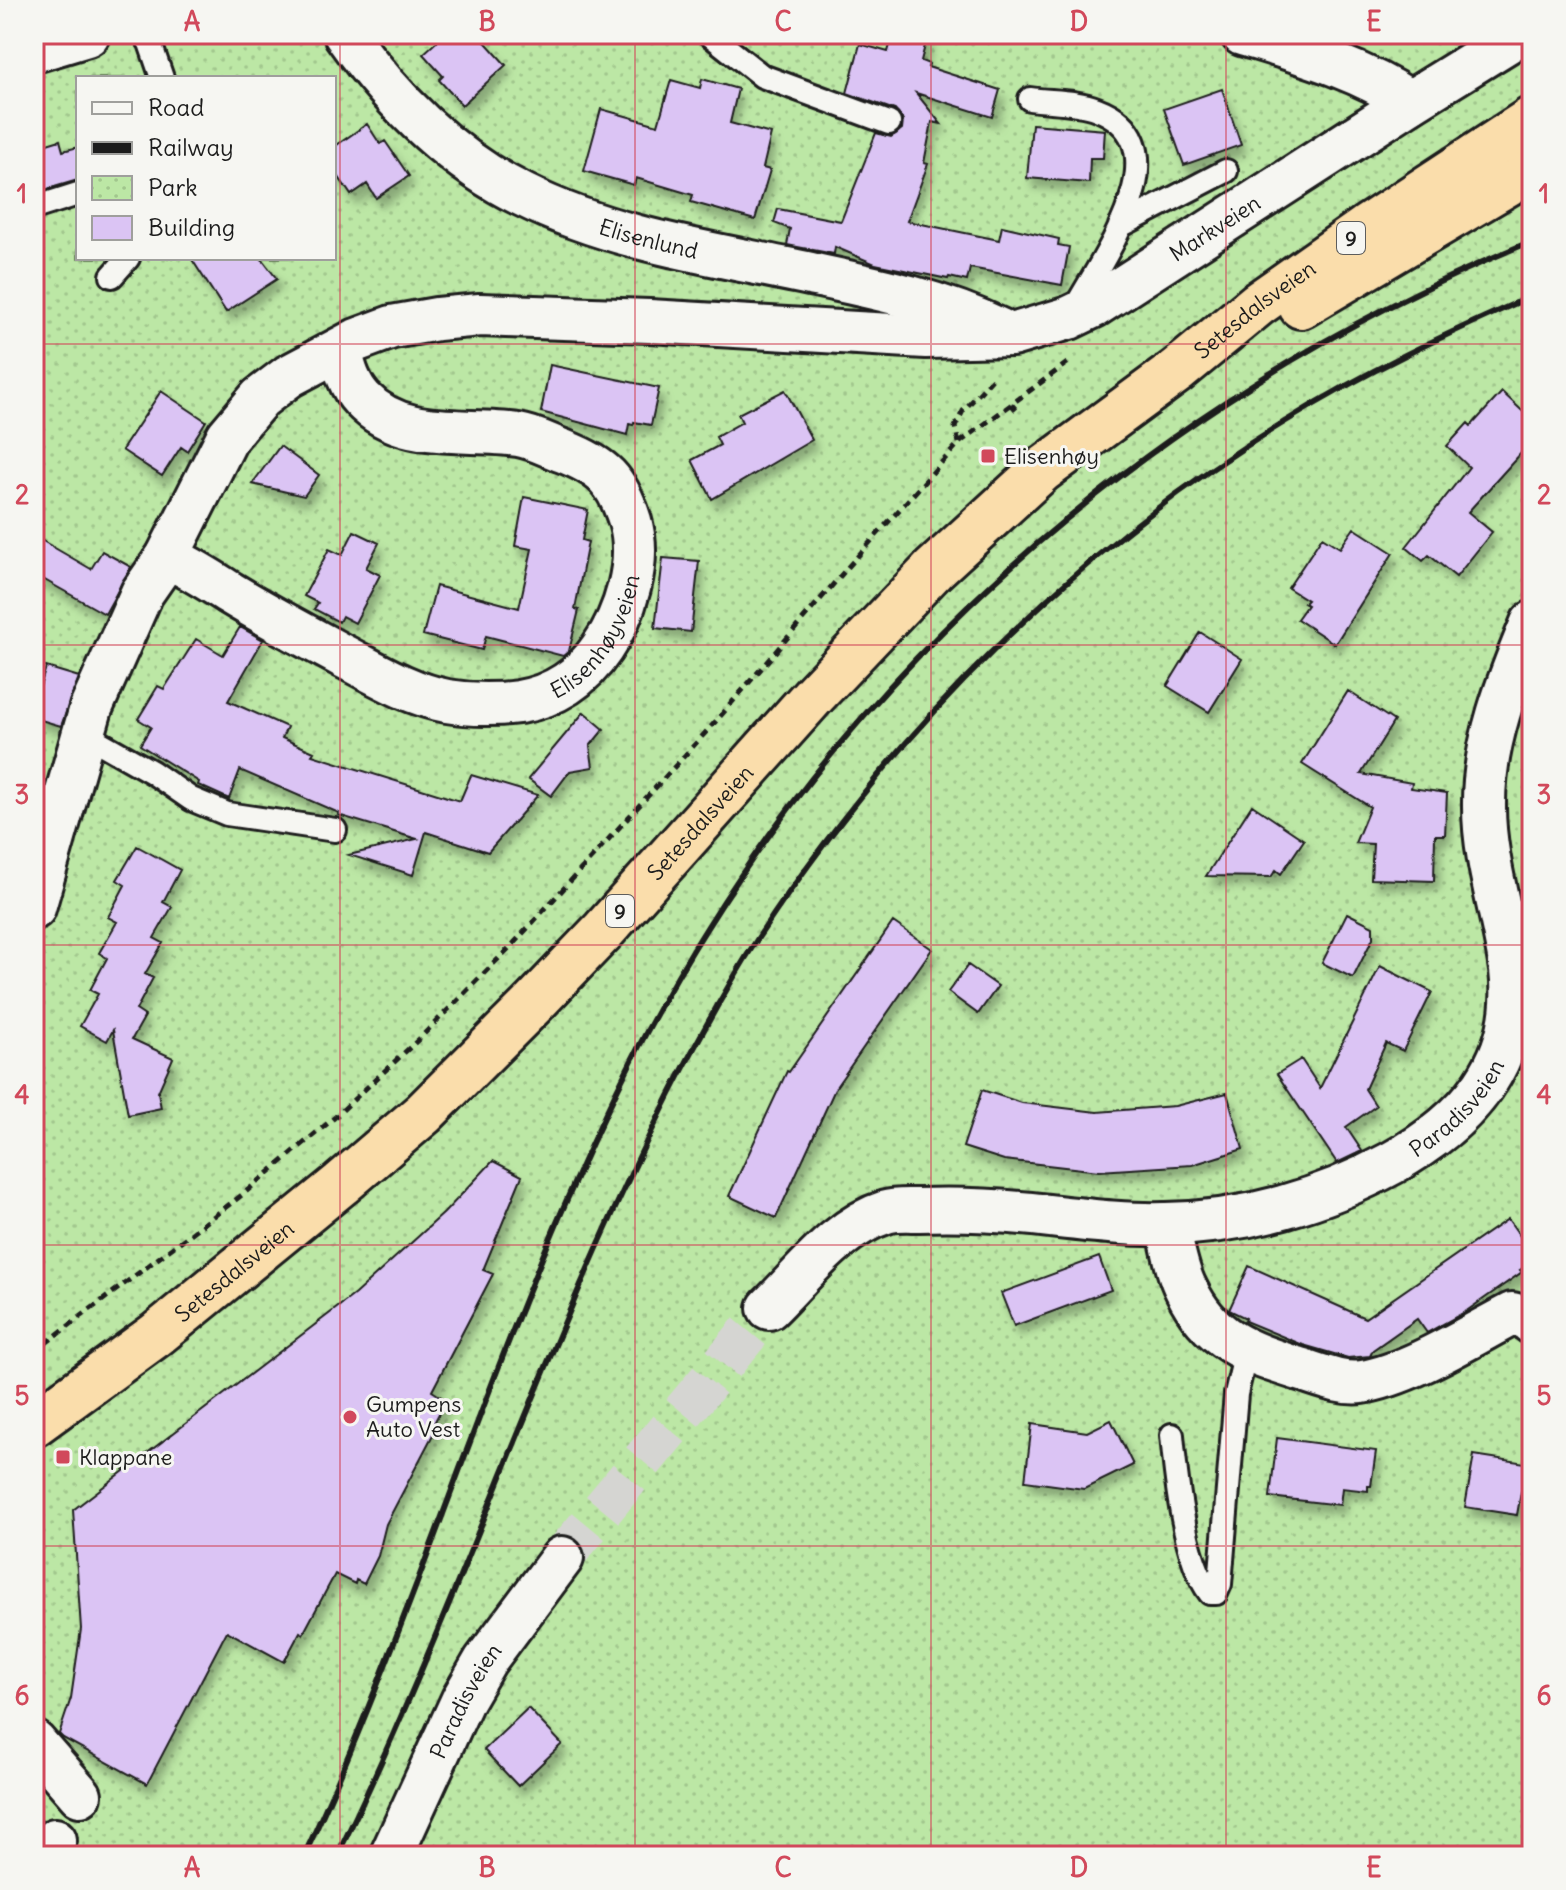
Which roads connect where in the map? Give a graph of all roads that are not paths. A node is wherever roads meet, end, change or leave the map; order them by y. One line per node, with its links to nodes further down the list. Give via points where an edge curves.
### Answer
1 (87, 34): 7 (main road)
2 (144, 34): 8 (lane)
3 (345, 34): 21 (street, Elisenlund, via 375,76 429,131 523,195 597,225 670,244 912,295)
4 (709, 34): 12 (lane, via 762,76)
5 (1242, 34): 10 (street, via 1346,68)
6 (1520, 34): 10 (street, Markveien)
7 (34, 50)
8 (161, 76)
9 (1030, 99): 17 (lane, via 1092,107 1120,122 1132,136 1137,179)
10 (1410, 102): 20 (street, Markveien)
11 (1532, 119): 23 (highway, Setesdalsveien / 9, via 1270,296)
12 (889, 123)
13 (1532, 169): 23 (highway, Setesdalsveien / 9, via 1275,321)
14 (1226, 171): 17 (lane)
15 (76, 195): 16 (lane)
16 (34, 208)
17 (1120, 226): 20 (lane)
18 (126, 260): 19 (lane)
19 (112, 276)
20 (1069, 318): 21 (street, Markveien)
21 (1012, 335): 22 (street, via 926,337 480,315 392,327)
22 (340, 350): 24 (street, via 260,398 228,436); 24 (street, Elisenhøyveien, via 349,382 362,400 403,425 520,435 607,473 626,507 634,560 620,612 589,668 568,685 532,700 489,706 444,700 364,667)
23 (1178, 370): 33 (highway, Setesdalsveien / 9, via 1042,470 934,569 604,930 424,1113 156,1335)
24 (167, 557): 26 (street, via 123,633)
25 (1532, 623): 29 (street, Paradisveien, via 1499,709 1489,759 1484,807 1495,900 1511,972 1510,1017 1483,1090 1420,1147 1343,1187 1288,1206)
26 (85, 734): 27 (lane, via 191,799 227,814); 28 (street)
27 (335, 830)
28 (34, 908)
29 (1167, 1224): 30 (street, Paradisveien, via 998,1210 888,1211 836,1241); 32 (street, via 1185,1288 1208,1325)
30 (769, 1308)
31 (1532, 1323): 32 (street, via 1512,1314 1420,1361 1359,1382)
32 (1246, 1352): 34 (lane, via 1236,1394 1216,1593 1204,1585 1189,1542)
33 (34, 1424)
34 (1172, 1435)
35 (562, 1558): 38 (street, Paradisveien, via 463,1699)
36 (34, 1742): 37 (street)
37 (80, 1795)
38 (391, 1856)

